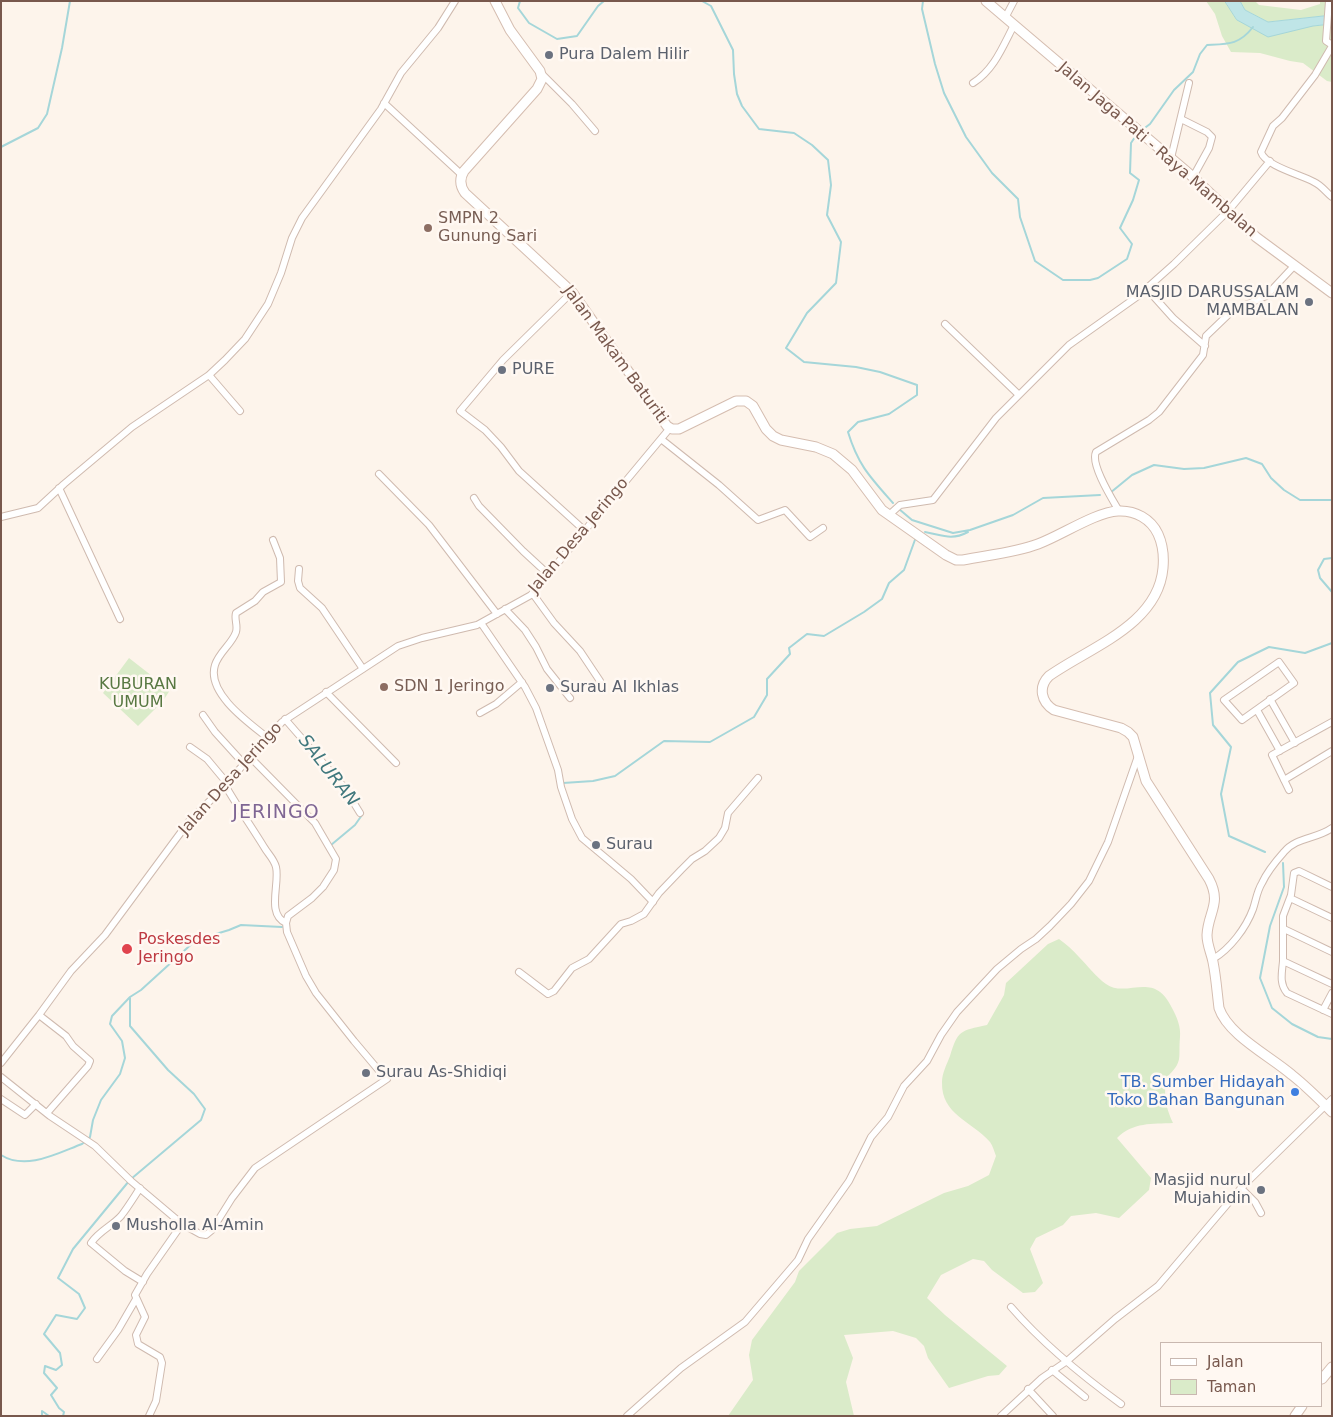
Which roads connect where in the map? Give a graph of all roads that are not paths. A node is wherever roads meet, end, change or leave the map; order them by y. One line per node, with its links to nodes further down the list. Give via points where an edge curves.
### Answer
1 (455, 1): 12 (street, via 438,28 401,73)
2 (495, 1): 9 (street, via 510,30)
3 (986, 1): 6 (street, Jalan Jaga Pati - Raya Mambalan)
4 (1014, 1): 6 (street)
5 (1329, 1): 8 (street, via 1327,42)
6 (1005, 18): 7 (street, Jalan Jaga Pati - Raya Mambalan)
7 (1014, 25): 10 (street, via 991,66); 15 (street, Jalan Jaga Pati - Raya Mambalan)
8 (1332, 46): 16 (street, via 1315,75 1273,126 1261,152)
9 (541, 73): 14 (street); 17 (street, via 539,87)
10 (973, 83)
11 (1189, 83): 13 (street)
12 (384, 103): 17 (street); 27 (street, via 302,218 274,290 258,320 236,349)
13 (1181, 119): 15 (street); 18 (street, via 1212,137)
14 (595, 131)
15 (1171, 158): 18 (street, Jalan Jaga Pati - Raya Mambalan)
16 (1270, 161): 19 (street, via 1292,174 1313,181); 20 (street)
17 (462, 175): 23 (street, Jalan Makam Baturiti, via 465,193)
18 (1193, 177): 20 (street, Jalan Jaga Pati - Raya Mambalan)
19 (1332, 197)
20 (1229, 210): 21 (street, Jalan Jaga Pati - Raya Mambalan, via 1256,237); 22 (street)
21 (1294, 266): 24 (street, Jalan Jaga Pati - Raya Mambalan); 26 (street, via 1266,296 1232,311 1206,336)
22 (1147, 289): 26 (street); 28 (street, via 1074,340)
23 (572, 292): 30 (street, Jalan Makam Baturiti); 39 (street, via 503,360 460,411 485,430 519,471)
24 (1332, 293)
25 (945, 324): 28 (street)
26 (1205, 346): 35 (street, via 1203,355 1159,412 1094,454 1104,483)
27 (209, 375): 29 (street); 33 (street, via 142,419)
28 (1019, 395): 36 (street, via 996,418 934,500 900,505)
29 (240, 410)
30 (670, 428): 31 (street, Jalan Desa Jeringo); 36 (street, Jalan Makam Baturiti, via 681,429 736,401 746,401 773,436 827,450 844,462)
31 (661, 440): 38 (street, via 758,520 785,510 810,537); 39 (street, Jalan Desa Jeringo)
32 (379, 474): 45 (street, via 429,525)
33 (59, 488): 37 (street, via 38,508); 46 (street)
34 (474, 498): 42 (street)
35 (1119, 510): 36 (street, Jalan Makam Baturiti, via 1104,513 1031,546 960,560 950,557); 64 (street, via 1142,517 1160,538 1163,565 1156,594 1133,623 1049,676 1043,684 1042,694 1054,710 1128,732 1136,741)
36 (889, 515)
37 (1, 517)
38 (823, 528)
39 (584, 530): 42 (street, Jalan Desa Jeringo)
40 (273, 540): 59 (street, via 280,558 281,582 236,613 236,632 219,657 214,671 227,703)
41 (299, 569): 48 (street, via 300,588 322,608)
42 (549, 575): 43 (street, Jalan Desa Jeringo)
43 (533, 594): 44 (street, Jalan Desa Jeringo); 49 (street)
44 (505, 609): 45 (street, Jalan Desa Jeringo); 52 (street, via 525,630 547,669)
45 (497, 614): 47 (street, Jalan Desa Jeringo)
46 (120, 619)
47 (481, 623): 48 (street, Jalan Desa Jeringo, via 406,643); 50 (street)
48 (363, 669): 51 (street, Jalan Desa Jeringo)
49 (600, 681)
50 (522, 682): 55 (street); 76 (street, via 541,719 572,819 582,838)
51 (326, 692): 57 (street, Jalan Desa Jeringo); 66 (street)
52 (570, 698)
53 (1270, 699): 54 (street); 54 (street, via 1294,682 1279,662 1224,700 1242,720); 60 (street)
54 (1257, 710): 62 (street)
55 (480, 713)
56 (203, 715): 67 (street)
57 (285, 719): 59 (street, Jalan Desa Jeringo); 72 (street, via 344,786)
58 (1332, 722): 60 (street)
59 (268, 738): 65 (street, Jalan Desa Jeringo)
60 (1294, 743): 62 (street)
61 (190, 747): 70 (street, via 207,759)
62 (1280, 750): 69 (street, via 1272,755)
63 (1332, 751): 69 (street)
64 (1138, 756): 81 (street, via 1150,789 1212,884 1214,906 1207,942); 114 (street, via 1102,858 1089,881 1036,940 997,969 957,1012 927,1062 904,1086 888,1117 871,1138 849,1181 804,1244 798,1260 744,1322 681,1368)
65 (250, 758): 67 (street, Jalan Desa Jeringo); 78 (street, via 314,823 336,859 327,881 312,898 291,912)
66 (396, 763)
67 (244, 764): 70 (street, Jalan Desa Jeringo)
68 (758, 778): 76 (street, via 728,813 719,838 692,859)
69 (1284, 780): 71 (street)
70 (226, 784): 78 (street, via 274,862 278,877 274,903 277,916); 88 (street, Jalan Desa Jeringo, via 190,820 105,935 78,963)
71 (1289, 790)
72 (360, 813)
73 (1332, 828): 81 (street, via 1296,842 1284,852 1262,883 1243,928 1222,954)
74 (1332, 887): 75 (street, via 1297,871)
75 (1290, 898): 77 (street); 79 (street)
76 (653, 902): 83 (street, via 644,914 622,924 589,959 572,968 551,993)
77 (1332, 918)
78 (286, 923): 90 (street, via 291,944 311,985)
79 (1284, 929): 80 (street); 82 (street)
80 (1332, 952)
81 (1213, 959): 95 (street, via 1219,1008 1224,1020)
82 (1283, 961): 84 (street); 86 (street, via 1282,981 1288,993)
83 (519, 972)
84 (1332, 984)
85 (1332, 993): 86 (street)
86 (1324, 1010): 87 (street)
87 (1332, 1014)
88 (39, 1015): 89 (street, Jalan Desa Jeringo); 96 (street, via 90,1061)
89 (1, 1063)
90 (381, 1073)
91 (1, 1077): 94 (street)
92 (387, 1079): 100 (street, via 256,1168 206,1235)
93 (1, 1099): 94 (street, via 26,1116)
94 (36, 1104): 96 (street)
95 (1330, 1105): 98 (street)
96 (47, 1113): 97 (street, via 94,1146)
97 (140, 1188): 100 (street); 101 (street, via 122,1215 91,1243)
98 (1241, 1188): 99 (street); 105 (street, via 1158,1286)
99 (1261, 1213)
100 (182, 1224): 101 (street)
101 (143, 1282): 102 (street)
102 (136, 1299): 104 (street); 113 (street, via 145,1317 136,1335 138,1344 160,1357 162,1363 156,1401)
103 (1010, 1307): 105 (street)
104 (97, 1359)
105 (1067, 1361): 107 (street); 111 (street)
106 (1332, 1367): 108 (street)
107 (1052, 1370): 109 (street); 110 (street)
108 (1323, 1378)
109 (1028, 1390): 112 (street); 115 (street)
110 (1085, 1397)
111 (1121, 1404)
112 (1006, 1414)
113 (149, 1416)
114 (627, 1416)
115 (1053, 1416)

